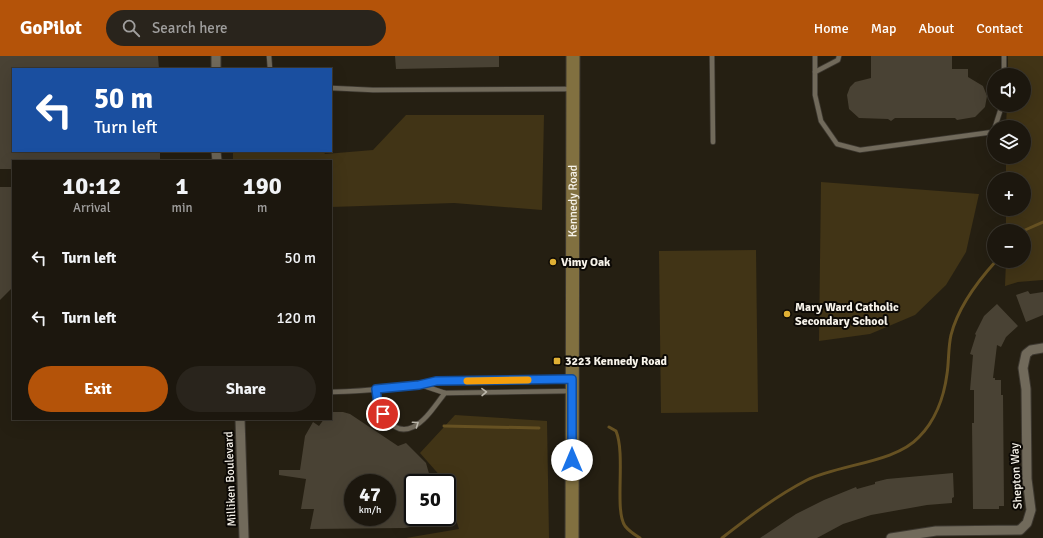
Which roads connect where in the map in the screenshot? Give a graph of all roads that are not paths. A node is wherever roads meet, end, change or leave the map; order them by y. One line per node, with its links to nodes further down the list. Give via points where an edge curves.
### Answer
1 (216, 56): 8 (street)
2 (269, 56): 9 (lane)
3 (573, 56): 13 (main road, Kennedy Road)
4 (712, 56): 15 (lane)
5 (815, 56): 11 (lane)
6 (839, 56): 11 (lane, via 838,60)
7 (1004, 56): 10 (lane)
8 (216, 68)
9 (270, 68)
10 (1004, 68)
11 (815, 72): 14 (lane, via 815,95 820,121 837,144 860,150)
12 (332, 88): 13 (lane)
13 (573, 89): 18 (main road, Kennedy Road)
14 (987, 132)
15 (713, 142)
16 (1043, 348): 25 (street, Shepton Way, via 1031,350 1026,354 1023,368 1026,389 1027,479 1031,510 1027,523 1020,530 936,531)
17 (419, 385): 18 (lane, via 436,381); 19 (lane); 21 (lane)
18 (572, 385): 21 (lane, one-way to 18); 24 (main road, Kennedy Road)
19 (376, 389): 20 (lane); 21 (lane, one-way to 21, via 378,404 383,414 389,422 405,429 420,422)
20 (332, 392)
21 (445, 393)
22 (240, 420): 23 (street, Milliken Boulevard)
23 (244, 538)
24 (572, 538)
25 (891, 538)

